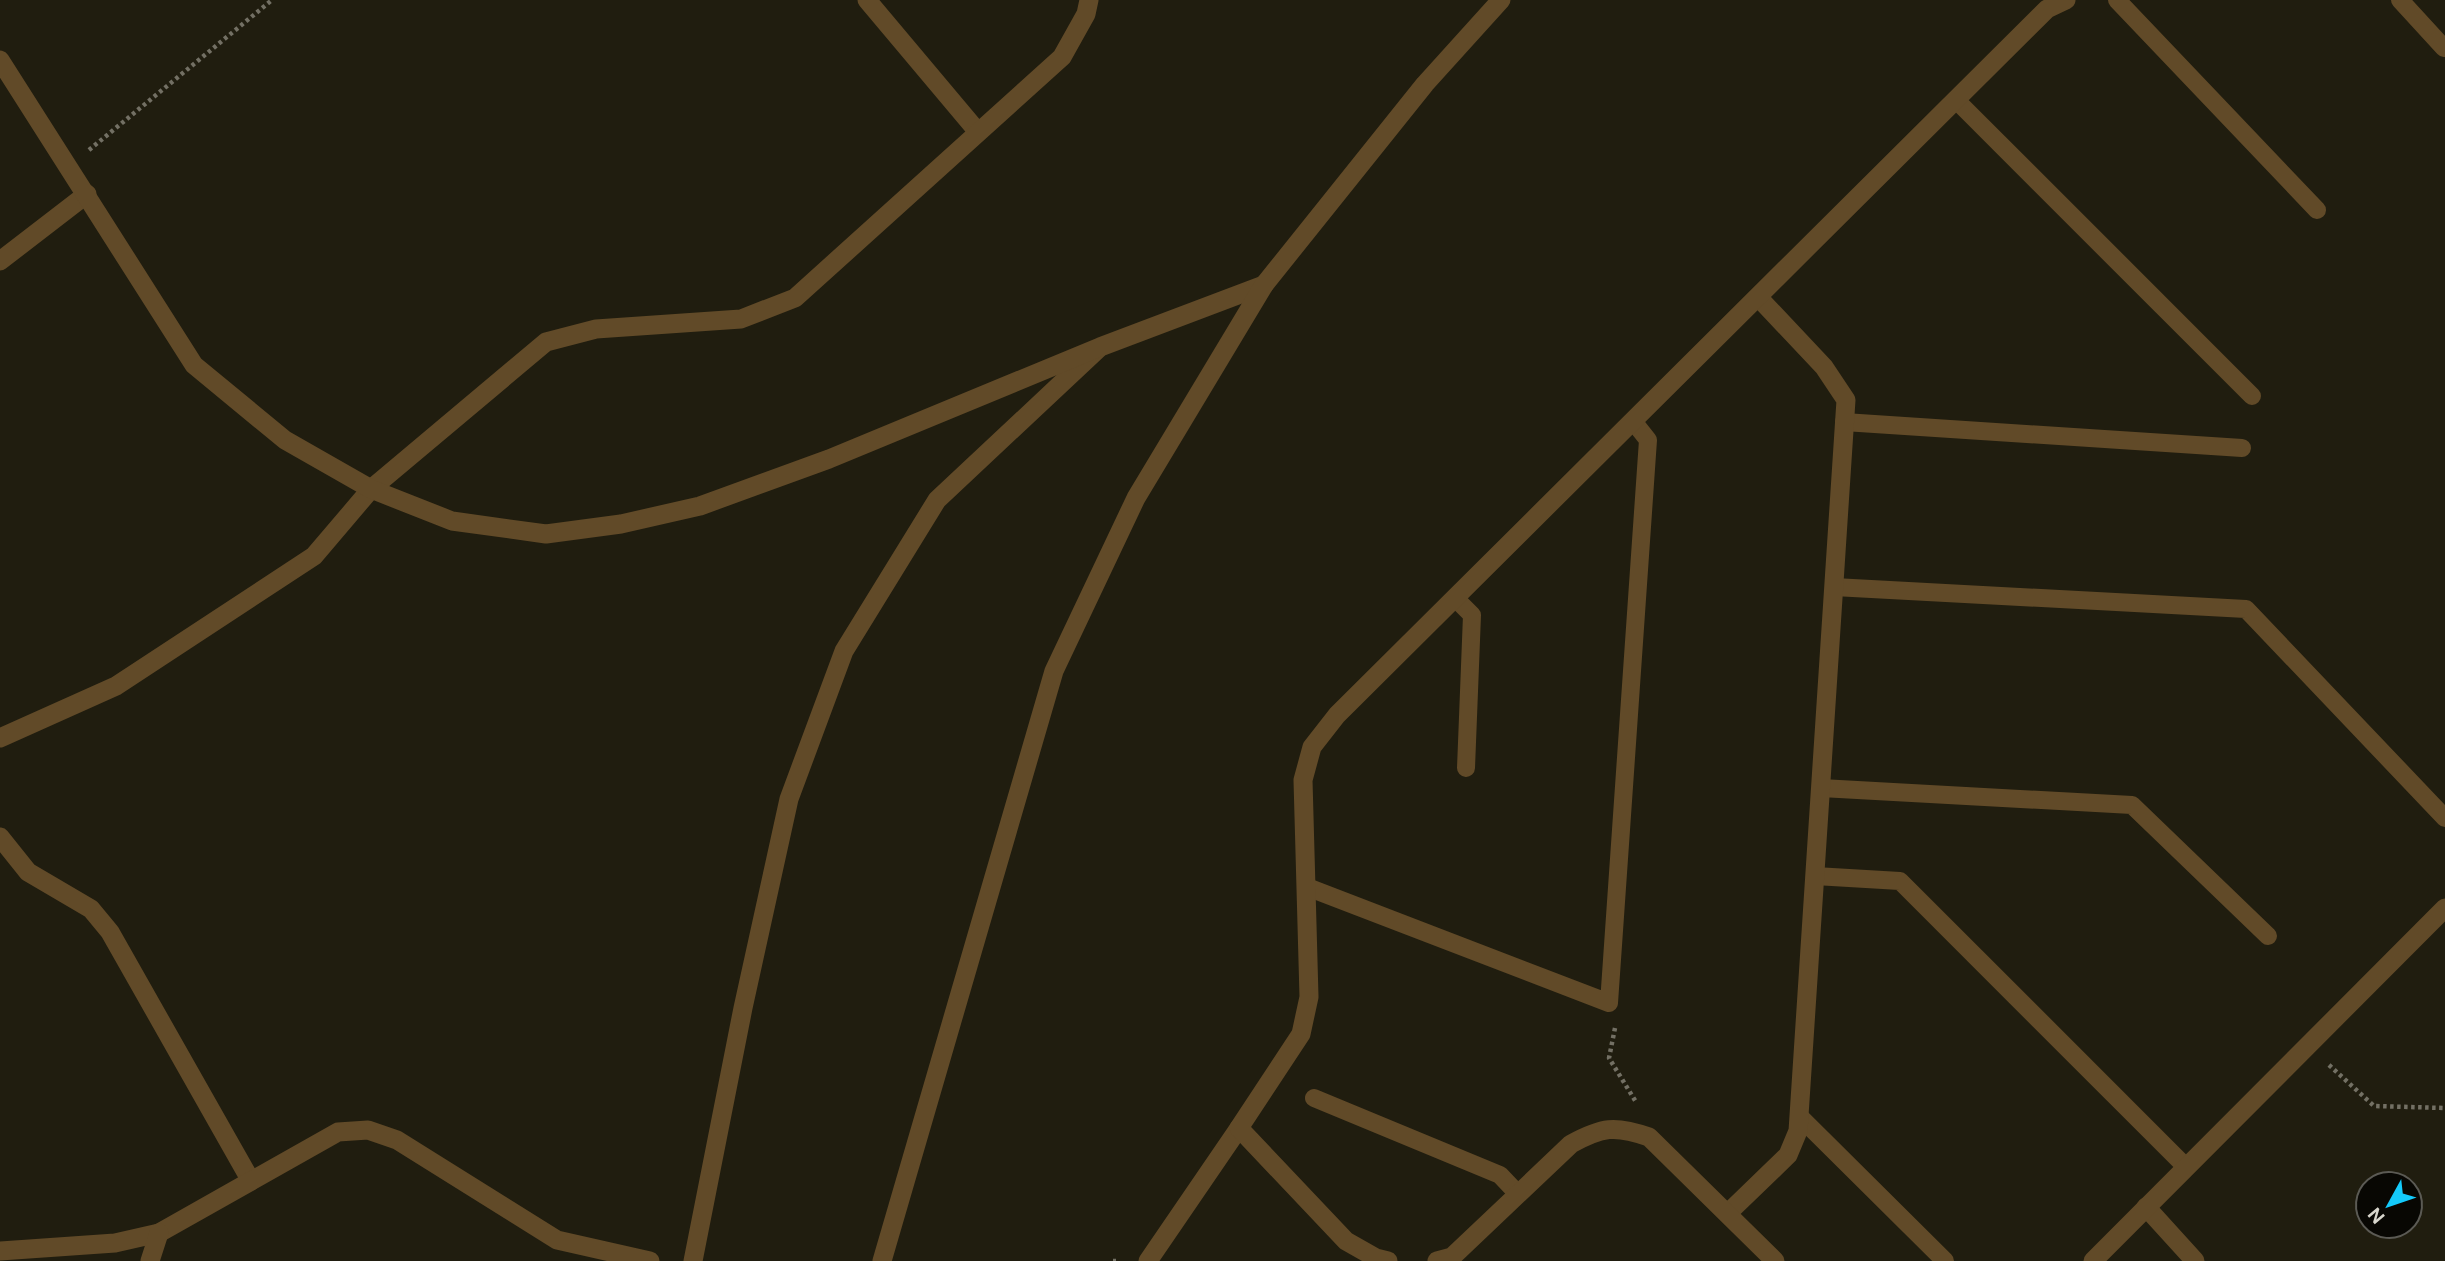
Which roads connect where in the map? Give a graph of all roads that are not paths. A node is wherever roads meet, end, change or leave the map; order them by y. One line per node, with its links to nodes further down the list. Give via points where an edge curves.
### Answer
1 (867, 0): 10 (street)
2 (1089, 0): 10 (street, via 1062,57)
3 (1501, 0): 14 (street, via 1425,84)
4 (2066, 0): 9 (street, via 2047,9)
5 (2117, 0): 12 (lane)
6 (2400, 0): 7 (lane)
7 (2444, 48)
8 (0, 60): 11 (street)
9 (1957, 101): 15 (street); 17 (lane)
10 (978, 132): 21 (street, via 795,298 741,319 596,329 546,342)
11 (87, 194): 13 (street); 21 (street, via 194,365 285,440)
12 (2317, 209)
13 (0, 261)
14 (1264, 285): 16 (street); 47 (street, via 1136,498 1054,671)
15 (1758, 297): 18 (street); 19 (street, via 1824,367 1846,400)
16 (1100, 347): 21 (street, via 829,459 700,506 621,524 546,534 452,521); 46 (street, via 937,500 845,651 789,799)
17 (2252, 396)
18 (1633, 421): 23 (street); 30 (lane, via 1648,440 1609,1003)
19 (1844, 422): 20 (lane); 22 (street)
20 (2242, 448)
21 (371, 489): 24 (street, via 314,556 116,686)
22 (1834, 587): 26 (street); 27 (lane, via 2246,609)
23 (1455, 598): 25 (lane, via 1472,615); 30 (street, via 1337,715 1312,747 1303,780)
24 (0, 738)
25 (1466, 768)
26 (1821, 788): 29 (street); 32 (lane, via 2132,805)
27 (2445, 818)
28 (0, 837): 37 (street, via 28,872 91,909 110,932)
29 (1815, 876): 34 (street); 36 (lane, via 1900,881)
30 (1307, 887): 35 (street, via 1309,997 1301,1034)
31 (2445, 908): 36 (street)
32 (2267, 936)
33 (1314, 1098): 38 (lane, via 1500,1175)
34 (1799, 1116): 40 (street, via 1788,1155); 52 (lane)
35 (1239, 1128): 48 (street); 49 (street, via 1346,1241)
36 (2186, 1167): 39 (street)
37 (251, 1181): 41 (street); 45 (street, via 338,1132 369,1130 397,1140 557,1240)
38 (1518, 1194): 40 (street, via 1571,1144 1593,1132 1624,1128 1649,1137); 43 (street)
39 (2146, 1207): 53 (street); 54 (street)
40 (1728, 1213): 51 (street)
41 (159, 1233): 42 (street, via 115,1243); 44 (street)
42 (0, 1251)
43 (1464, 1256): 50 (street)
44 (150, 1261)
45 (650, 1261)
46 (693, 1261)
47 (881, 1261)
48 (1148, 1261)
49 (1388, 1261)
50 (1437, 1261)
51 (1775, 1261)
52 (1945, 1261)
53 (2093, 1261)
54 (2195, 1261)

